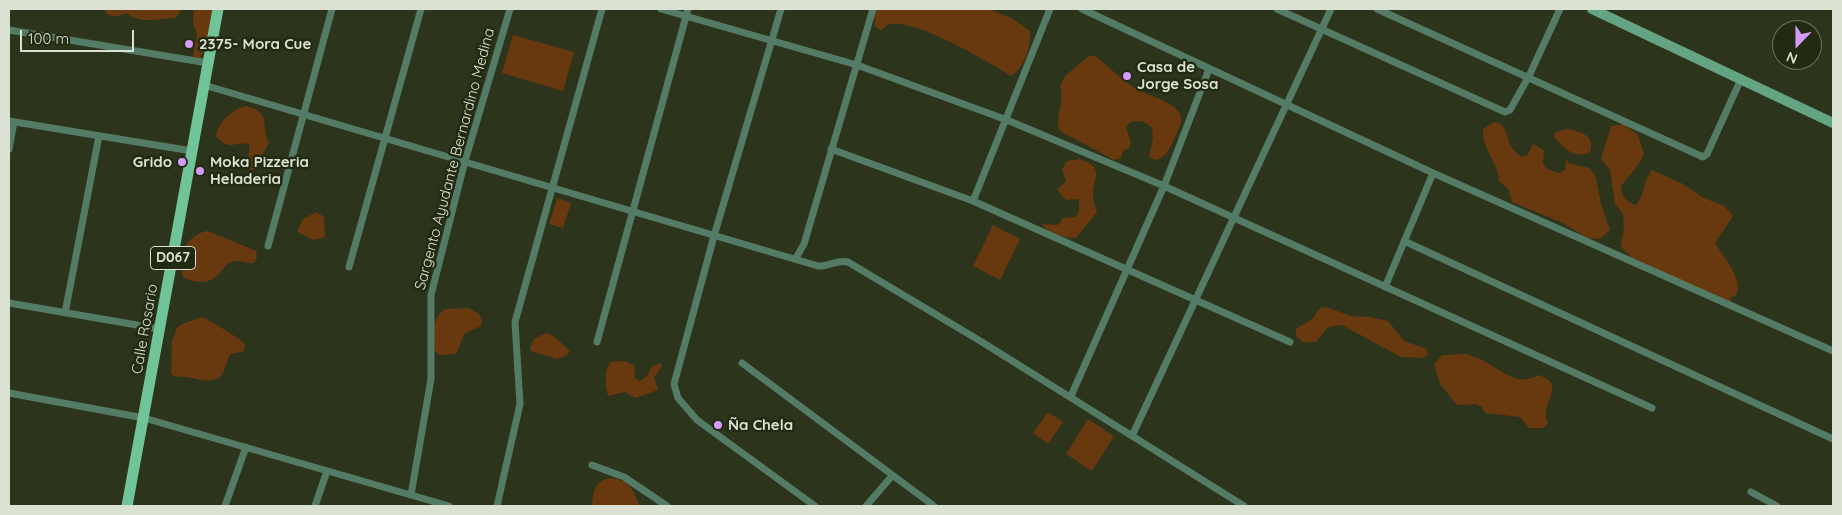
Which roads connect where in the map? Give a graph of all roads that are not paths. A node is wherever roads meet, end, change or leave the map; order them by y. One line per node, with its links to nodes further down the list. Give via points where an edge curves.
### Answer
1 (218, 9): 20 (main road, Calle Rosario / D067)
2 (332, 9): 27 (street)
3 (422, 9): 32 (street)
4 (510, 9): 36 (street, Sargento Ayudante Bernardino Medina)
5 (602, 9): 38 (street)
6 (662, 9): 16 (street)
7 (781, 9): 19 (street)
8 (873, 9): 21 (street)
9 (1050, 9): 28 (street)
10 (1082, 9): 22 (street)
11 (1277, 9): 17 (street)
12 (1331, 9): 17 (street)
13 (1377, 9): 23 (street)
14 (1560, 9): 23 (street)
15 (1592, 9): 24 (street)
16 (687, 12): 19 (street); 41 (street)
17 (1322, 29): 23 (street, via 1499,111 1510,110); 26 (street)
18 (9, 30): 20 (street)
19 (771, 41): 21 (street); 43 (street)
20 (208, 63): 25 (main road, Calle Rosario / D067)
21 (857, 65): 28 (street); 34 (street)
22 (1209, 69): 26 (street); 39 (street)
23 (1529, 76): 24 (street, via 1703,157)
24 (1741, 79): 30 (street)
25 (204, 86): 27 (street); 35 (main road, Calle Rosario / D067)
26 (1286, 104): 37 (street); 42 (street)
27 (303, 113): 32 (street); 45 (street)
28 (1007, 120): 39 (street); 40 (street)
29 (11, 121): 31 (street); 33 (street)
30 (1833, 123)
31 (99, 136): 35 (street); 52 (street)
32 (384, 137): 36 (street); 47 (street)
33 (9, 149)
34 (831, 149): 40 (street); 46 (street, via 804,244)
35 (192, 151): 53 (main road, Calle Rosario / D067)
36 (466, 160): 38 (street); 69 (street, Sargento Ayudante Bernardino Medina, via 431,295 431,379)
37 (1433, 173): 44 (street); 56 (street)
38 (551, 186): 41 (street); 74 (street, via 515,322 520,404)
39 (1164, 186): 42 (street); 48 (street)
40 (973, 202): 48 (street)
41 (633, 211): 43 (street); 54 (street)
42 (1233, 217): 49 (street); 50 (street)
43 (714, 236): 46 (street); 76 (street, via 676,369 674,384 678,398 697,420)
44 (1404, 242): 49 (street); 63 (street)
45 (268, 246)
46 (796, 258): 59 (street, via 824,266 842,260 848,262)
47 (349, 267)
48 (1127, 270): 50 (street); 59 (street)
49 (1385, 288): 60 (street)
50 (1197, 301): 55 (street); 62 (street)
51 (9, 303): 52 (street)
52 (65, 312): 53 (street)
53 (160, 328): 61 (main road, Calle Rosario / D067)
54 (597, 342)
55 (1290, 342)
56 (1833, 351)
57 (742, 363): 67 (street)
58 (9, 392): 61 (street)
59 (1071, 396): 62 (street)
60 (1652, 408)
61 (144, 418): 64 (street); 70 (main road, Calle Rosario / D067)
62 (1132, 436): 79 (street)
63 (1833, 439)
64 (246, 447): 66 (street); 71 (street)
65 (592, 465): 75 (street, via 624,477)
66 (327, 471): 69 (street); 72 (street)
67 (892, 476): 77 (street); 78 (street)
68 (1752, 492): 80 (street)
69 (411, 495): 73 (street)
70 (127, 506)
71 (225, 506)
72 (315, 506)
73 (449, 506)
74 (497, 506)
75 (667, 506)
76 (815, 506)
77 (866, 506)
78 (934, 506)
79 (1244, 506)
80 (1777, 506)

